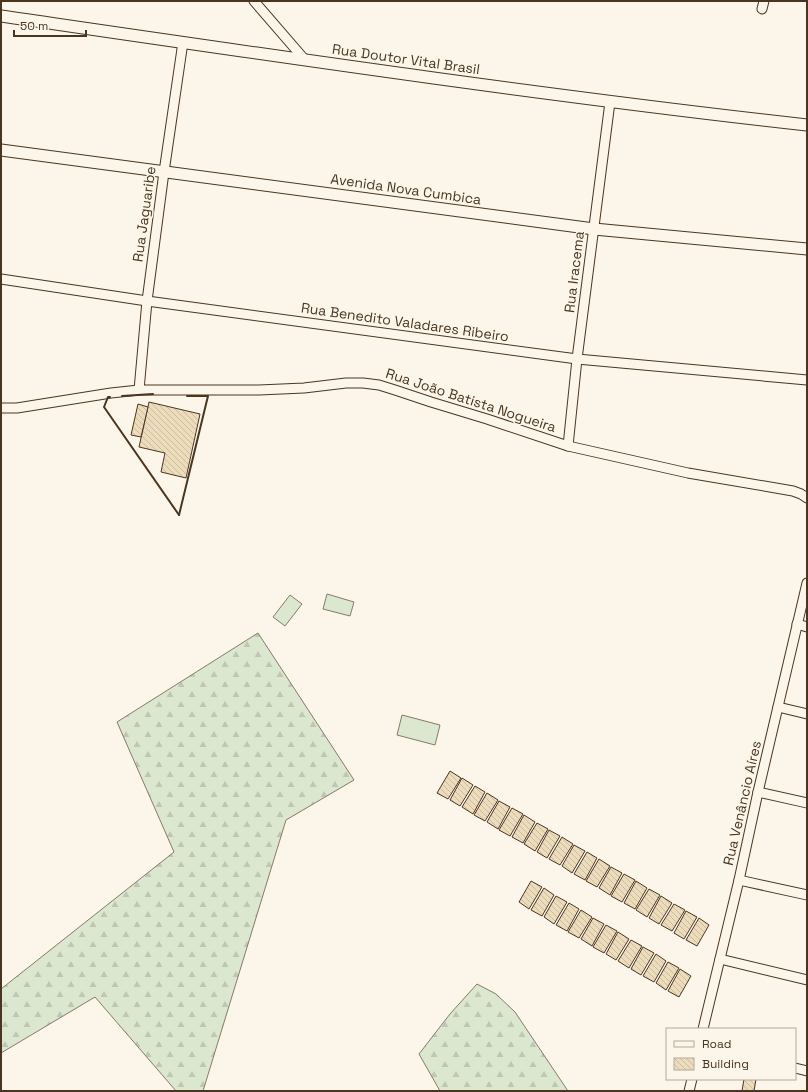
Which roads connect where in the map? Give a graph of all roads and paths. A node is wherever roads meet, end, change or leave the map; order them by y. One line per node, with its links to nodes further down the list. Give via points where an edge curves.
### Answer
1 (254, 1): 4 (street)
2 (1, 16): 3 (street, Rua Doutor Vital Brasil)
3 (183, 42): 4 (street, Rua Doutor Vital Brasil); 8 (street, Rua Jaguaribe)
4 (305, 60): 5 (street, Rua Doutor Vital Brasil)
5 (610, 102): 6 (street, Rua Doutor Vital Brasil); 9 (street, Rua Iracema)
6 (807, 125)
7 (1, 150): 8 (street, Avenida Nova Cumbica)
8 (164, 172): 9 (street, Avenida Nova Cumbica); 12 (street, Rua Jaguaribe)
9 (594, 229): 10 (street, Avenida Nova Cumbica); 13 (street, Rua Iracema)
10 (807, 249)
11 (1, 279): 12 (street, Rua Benedito Valadares Ribeiro)
12 (147, 301): 13 (street, Rua Benedito Valadares Ribeiro); 15 (street, Rua Jaguaribe)
13 (577, 359): 14 (street, Rua Benedito Valadares Ribeiro); 17 (street, Rua Iracema)
14 (807, 380)
15 (139, 390): 16 (street, Rua João Batista Nogueira, via 17,408); 17 (street, Rua João Batista Nogueira, via 259,390 346,383 379,385)
16 (1, 408)
17 (568, 446): 18 (street, Rua João Batista Nogueira, via 688,473 793,491)
18 (807, 498)
19 (807, 583): 20 (street, Rua Venâncio Aíres)
20 (797, 624): 21 (street); 22 (street, Rua Venâncio Aíres)
21 (807, 627)
22 (778, 707): 23 (street); 24 (street, Rua Venâncio Aíres)
23 (807, 714)
24 (758, 792): 25 (street); 26 (street, Rua Venâncio Aíres)
25 (807, 803)
26 (739, 880): 27 (street); 28 (street, Rua Venâncio Aíres)
27 (807, 895)
28 (720, 959): 29 (street); 30 (street, Rua Venâncio Aíres)
29 (807, 980)
30 (703, 1028)
31 (796, 1068): 32 (street)
32 (807, 1071)
33 (692, 1080): 34 (street)
34 (689, 1091)

